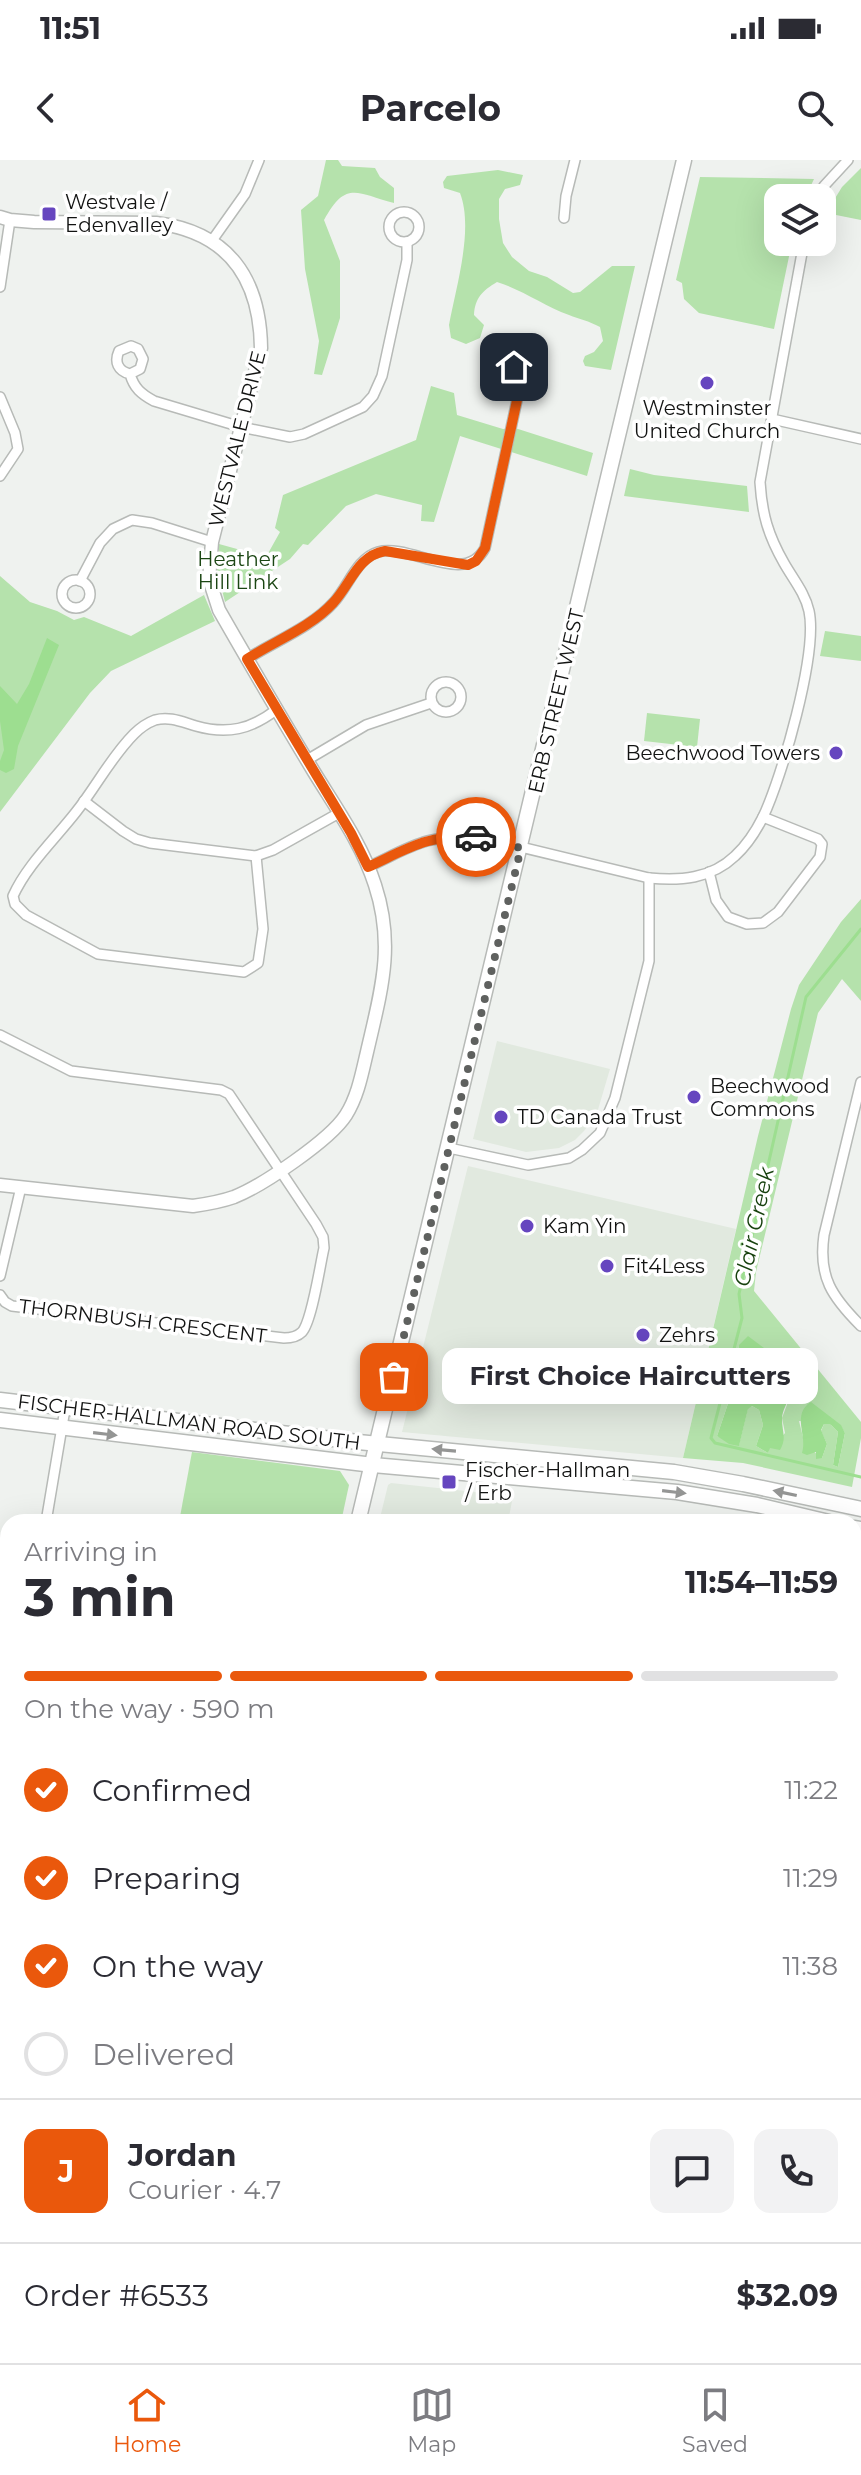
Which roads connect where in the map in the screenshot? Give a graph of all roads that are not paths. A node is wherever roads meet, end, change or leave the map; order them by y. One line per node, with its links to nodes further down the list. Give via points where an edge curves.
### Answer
1 (259, 160): 8 (street, via 245,194)
2 (575, 160): 6 (street)
3 (684, 160): 28 (main road, ERB STREET WEST)
4 (848, 160): 5 (street)
5 (826, 184)
6 (564, 218)
7 (5, 219): 8 (street, WESTVALE DRIVE, via 175,225); 11 (street)
8 (211, 242): 16 (street, WESTVALE DRIVE, via 250,284 261,321 261,348)
9 (407, 242): 16 (street, via 396,316 373,396 363,407 304,434 290,437)
10 (801, 256): 15 (street)
11 (0, 287)
12 (130, 374): 16 (street, via 134,385 154,401)
13 (519, 391): 21 (street, via 485,548 476,561 455,564 374,553 319,616)
14 (0, 397): 18 (street, via 18,449)
15 (772, 419): 17 (street); 27 (street, via 760,482 763,517 801,589 812,629 784,757)
16 (241, 427): 19 (street, WESTVALE DRIVE)
17 (861, 439)
18 (0, 476)
19 (212, 542): 20 (street, via 132,520 100,543); 21 (street, WESTVALE DRIVE, via 209,579 219,610)
20 (80, 581)
21 (247, 659): 23 (street, WESTVALE DRIVE)
22 (431, 703): 24 (street, via 366,725)
23 (276, 710): 24 (street, WESTVALE DRIVE); 25 (street, via 257,724 230,731 155,720 134,734)
24 (307, 760): 26 (street, WESTVALE DRIVE)
25 (84, 801): 29 (street, via 136,839); 29 (street, via 13,896 26,915 98,954 251,969 261,954 263,929)
26 (339, 813): 29 (street); 30 (street, WESTVALE DRIVE)
27 (763, 817): 31 (street, via 734,858); 31 (street, via 822,844 820,857 778,912 763,923 728,917 716,900)
28 (521, 848): 30 (street, via 451,836 410,845); 32 (street); 35 (main road, ERB STREET WEST)
29 (256, 856)
30 (368, 867): 36 (street, WESTVALE DRIVE, via 383,915 386,962 357,1091 330,1134)
31 (709, 872): 32 (street, via 696,878)
32 (649, 878): 35 (street, via 649,961 615,1098 600,1133 569,1158 528,1165)
33 (0, 1035): 36 (street, via 71,1071 221,1090 234,1100)
34 (861, 1082): 41 (street, via 821,1254 833,1294)
35 (449, 1148): 46 (main road, ERB STREET WEST)
36 (279, 1170): 38 (street, WESTVALE DRIVE, via 236,1196 193,1206); 40 (street, THORNBUSH CRESCENT, via 316,1224 324,1248 308,1319 294,1337 12,1306)
37 (0, 1185): 38 (street, WESTVALE DRIVE)
38 (21, 1187): 39 (street, THORNBUSH CRESCENT)
39 (0, 1276)
40 (0, 1295)
41 (861, 1326)
42 (0, 1400): 43 (main road, FISCHER-HALLMAN ROAD SOUTH)
43 (65, 1409): 45 (street); 46 (main road, FISCHER-HALLMAN ROAD SOUTH)
44 (0, 1420): 45 (main road, FISCHER-HALLMAN ROAD SOUTH)
45 (62, 1428): 47 (main road, FISCHER-HALLMAN ROAD SOUTH, one-way to 47); 49 (street)
46 (378, 1445): 47 (main road, ERB STREET WEST); 48 (main road, FISCHER-HALLMAN ROAD SOUTH, one-way to 46, via 674,1472)
47 (373, 1465): 50 (main road, ERB STREET WEST); 51 (main road, FISCHER-HALLMAN ROAD SOUTH, one-way to 51, via 677,1492)
48 (861, 1509)
49 (47, 1514)
50 (360, 1514)
51 (795, 1514)

